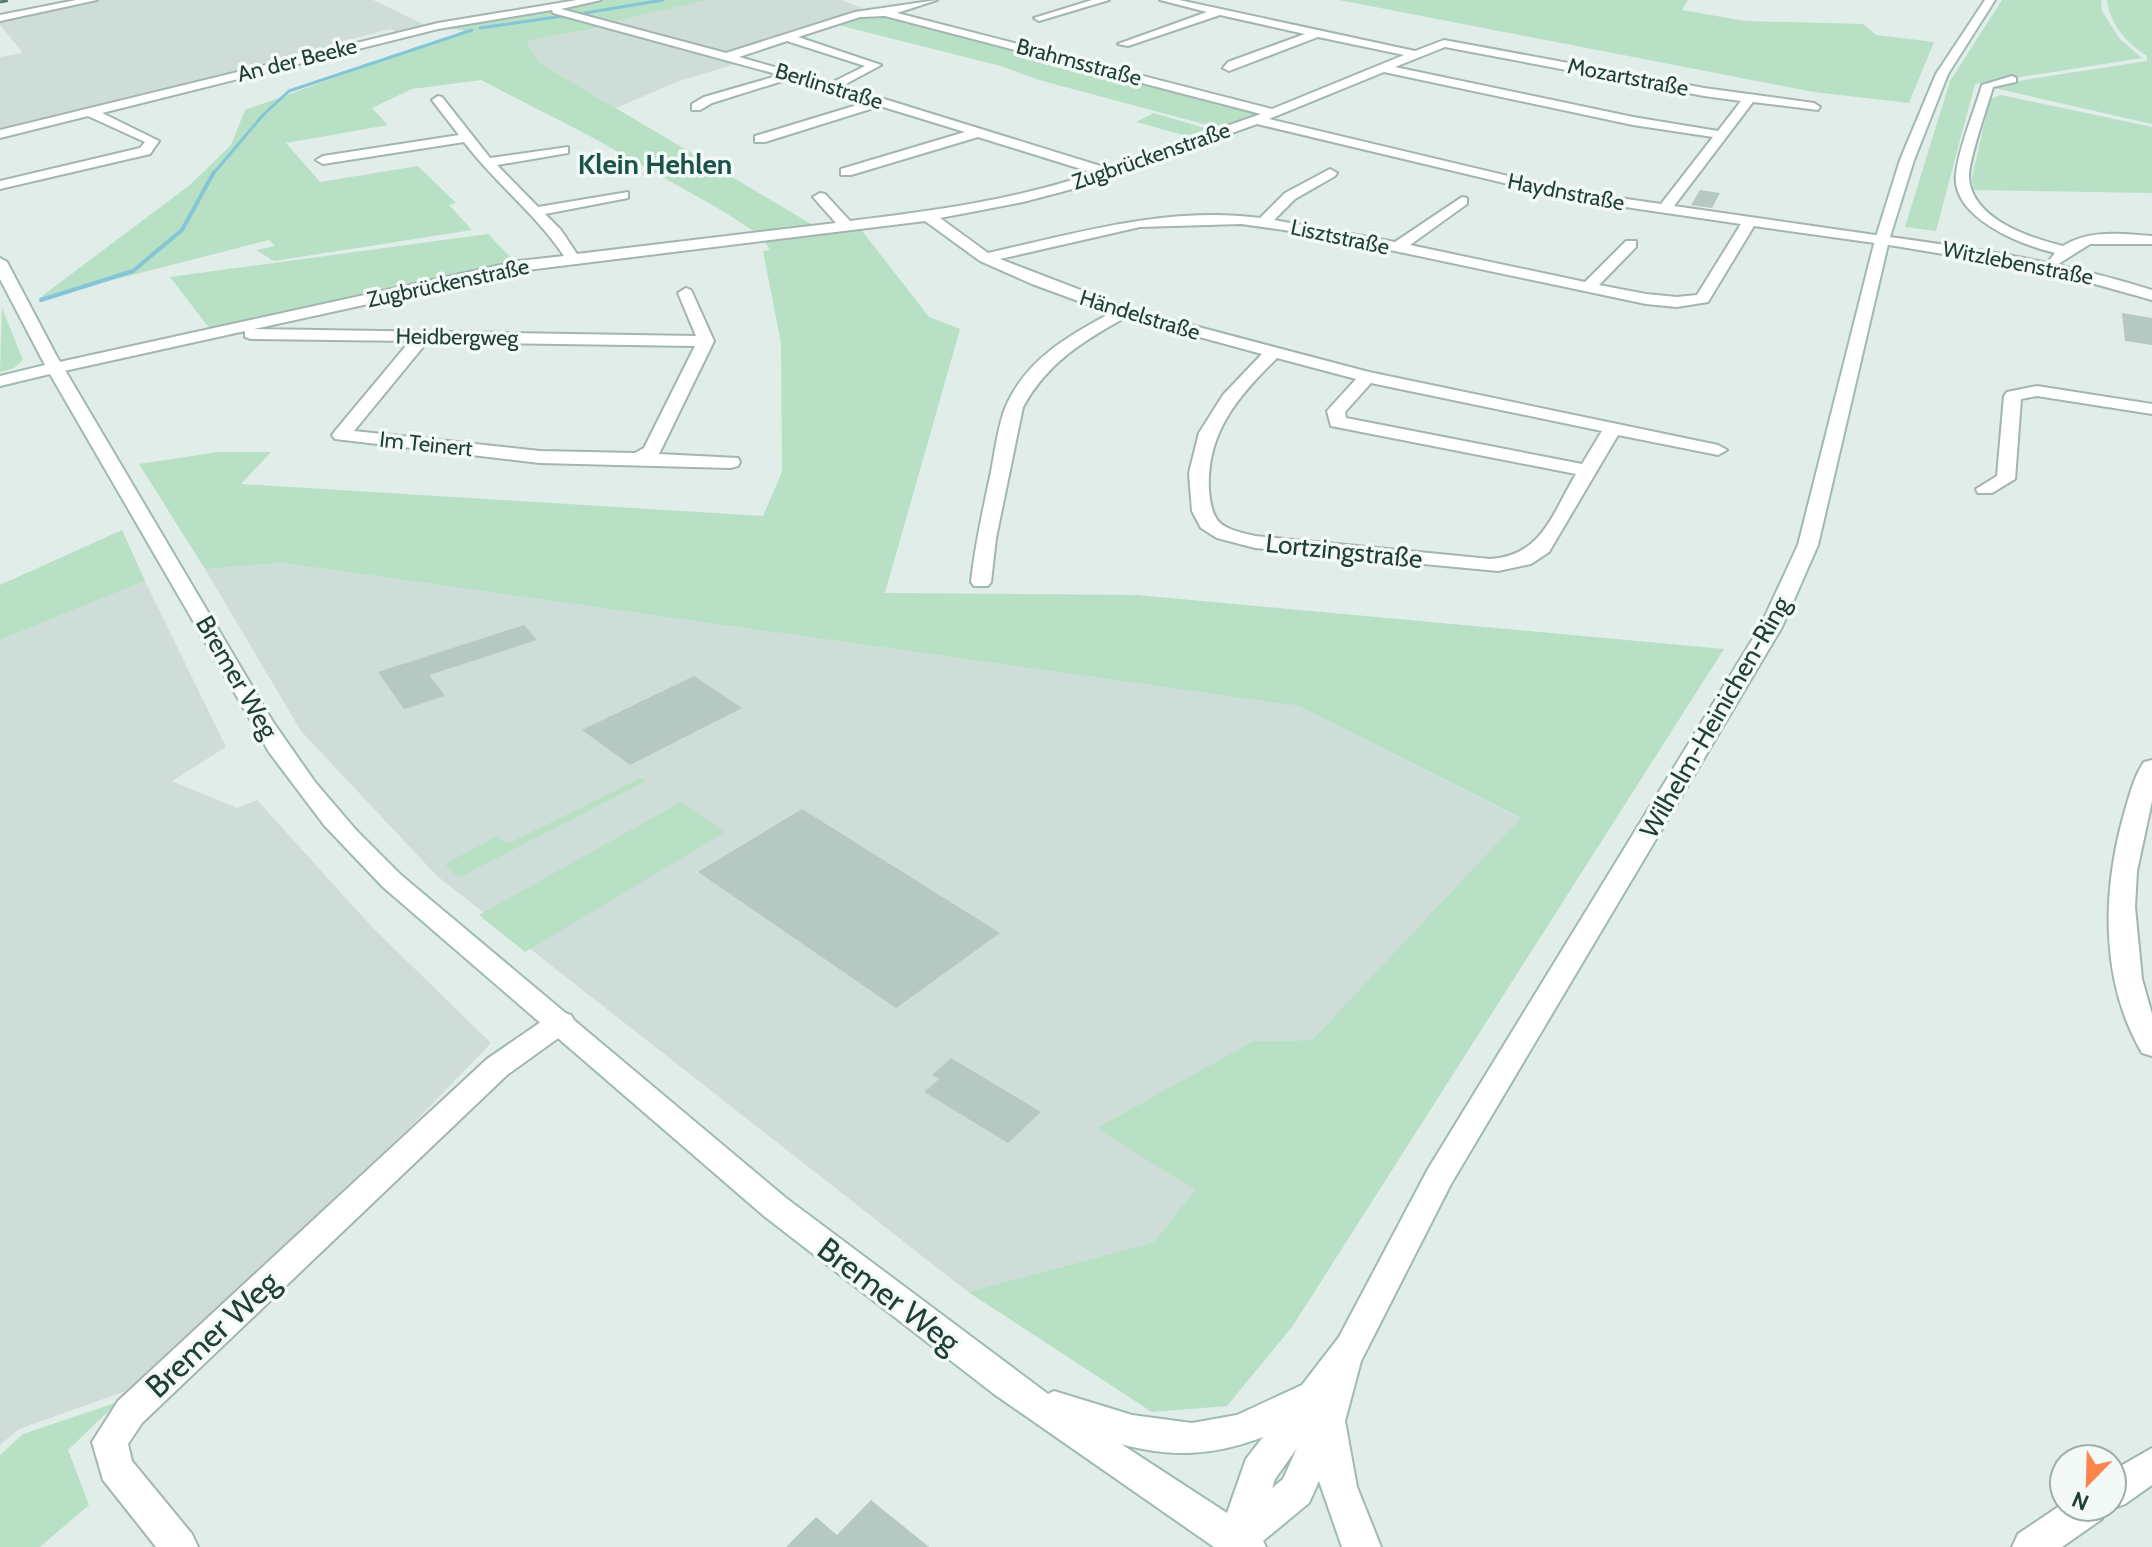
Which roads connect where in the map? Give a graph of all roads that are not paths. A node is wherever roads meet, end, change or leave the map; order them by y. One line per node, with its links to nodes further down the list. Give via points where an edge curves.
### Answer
1 (92, 0): 12 (street)
2 (493, 0): 9 (street)
3 (596, 0): 8 (street, An der Beeke)
4 (932, 0): 10 (street)
5 (1104, 0): 13 (street)
6 (1165, 0): 11 (street)
7 (1990, 0): 54 (street, Wilhelm-Heinichen-Ring, via 1937,86)
8 (547, 8): 9 (street, An der Beeke); 19 (street, Berlinstraße)
9 (517, 13): 30 (street, An der Beeke, via 438,26)
10 (885, 13): 15 (street, via 859,14); 31 (street, Brahmsstraße)
11 (1216, 13): 14 (street); 17 (street)
12 (0, 18)
13 (1039, 18)
14 (1315, 34): 18 (street); 20 (street)
15 (785, 37): 19 (street); 24 (street, via 875,65)
16 (1444, 43): 18 (street, Zugbrückenstraße); 25 (street, Mozartstraße)
17 (1124, 44)
18 (1413, 54): 21 (street, Zugbrückenstraße)
19 (729, 56): 22 (street, Berlinstraße)
20 (1229, 68)
21 (1382, 68): 31 (street, Zugbrückenstraße); 35 (street)
22 (794, 75): 24 (street, Berlinstraße); 28 (street)
23 (2012, 80): 58 (street, via 1988,85 1962,176 1964,190 2001,229)
24 (833, 86): 27 (street, Berlinstraße)
25 (1749, 99): 29 (street, Mozartstraße); 35 (street)
26 (438, 100): 36 (street)
27 (882, 101): 33 (street, Berlinstraße); 37 (street)
28 (696, 107)
29 (1814, 107)
30 (90, 112): 34 (street, An der Beeke); 44 (street, via 153,141 145,151)
31 (1273, 113): 32 (street, Zugbrückenstraße)
32 (1256, 120): 42 (street, Zugbrückenstraße); 48 (street, Haydnstraße, via 1494,178)
33 (980, 132): 41 (street); 42 (street, Berlinstraße)
34 (0, 134)
35 (1721, 135): 48 (street)
36 (467, 138): 39 (street); 40 (street)
37 (760, 139)
38 (563, 150): 40 (street)
39 (323, 160)
40 (487, 163): 49 (street)
41 (846, 172)
42 (1108, 173): 50 (street, Zugbrückenstraße, via 1023,198)
43 (1330, 173): 51 (street, via 1290,196)
44 (0, 185)
45 (623, 195): 49 (street)
46 (820, 197): 53 (street)
47 (1462, 201): 57 (street)
48 (1663, 210): 52 (street, Haydnstraße)
49 (534, 212): 60 (street)
50 (928, 216): 53 (street, Zugbrückenstraße); 59 (street, Händelstraße)
51 (1265, 222): 57 (street, Lisztstraße); 59 (street, Lisztstraße, via 1140,223)
52 (1749, 223): 54 (street, Haydnstraße); 63 (street, Lisztstraße, via 1709,292 1693,302)
53 (846, 225): 60 (street, Zugbrückenstraße)
54 (1882, 240): 62 (street, Witzlebenstraße); 86 (street, Wilhelm-Heinichen-Ring, via 1808,545 1771,627 1439,1178)
55 (2152, 240): 58 (street, via 2084,240)
56 (1631, 244): 63 (street)
57 (1395, 249): 63 (street, Lisztstraße)
58 (2064, 251): 62 (street)
59 (985, 258): 66 (street, Händelstraße)
60 (573, 259): 67 (street, Zugbrückenstraße)
61 (0, 262): 71 (street, Bremer Weg)
62 (2052, 267): 65 (street, Witzlebenstraße)
63 (1588, 287)
64 (686, 293): 69 (street)
65 (2152, 295)
66 (1124, 312): 70 (street, Händelstraße); 81 (street, via 1051,355 1023,388 1014,407)
67 (208, 333): 68 (street, Heidbergweg); 71 (street, Zugbrückenstraße)
68 (422, 337): 69 (street, Heidbergweg); 77 (street, Im Teinert, via 341,435 540,457)
69 (706, 341): 77 (street, via 652,451)
70 (1273, 353): 72 (street, Händelstraße); 79 (street, Lortzingstraße, via 1229,396 1198,462 1203,518 1224,534 1255,542 1514,563 1542,548)
71 (55, 368): 73 (street, Zugbrückenstraße); 83 (street, Bremer Weg, via 282,754 327,813 392,881)
72 (1367, 377): 75 (street, Händelstraße); 79 (street, via 1336,411 1337,422)
73 (0, 381)
74 (2152, 409): 80 (street, via 2037,391 2013,396 2006,479)
75 (1612, 430): 76 (street, Händelstraße); 79 (street, Lortzingstraße)
76 (1718, 450)
77 (639, 459): 78 (street, Im Teinert)
78 (731, 462)
79 (1588, 471)
80 (1985, 489)
81 (981, 582)
82 (2152, 767): 84 (street, via 2130,828 2122,957)
83 (561, 1022): 85 (street, Bremer Weg, via 775,1207); 91 (street, Bremer Weg, via 497,1067 130,1412 110,1442 116,1468)
84 (2152, 1046)
85 (1029, 1399): 86 (street, via 1115,1427 1210,1438); 90 (street, Bremer Weg)
86 (1320, 1409): 90 (street, Wilhelm-Heinichen-Ring, via 1296,1491); 92 (street, via 1349,1524)
87 (2152, 1464): 88 (street)
88 (2128, 1481)
89 (2066, 1523): 93 (street)
90 (1242, 1544)
91 (179, 1547)
92 (1362, 1547)
93 (2031, 1547)

